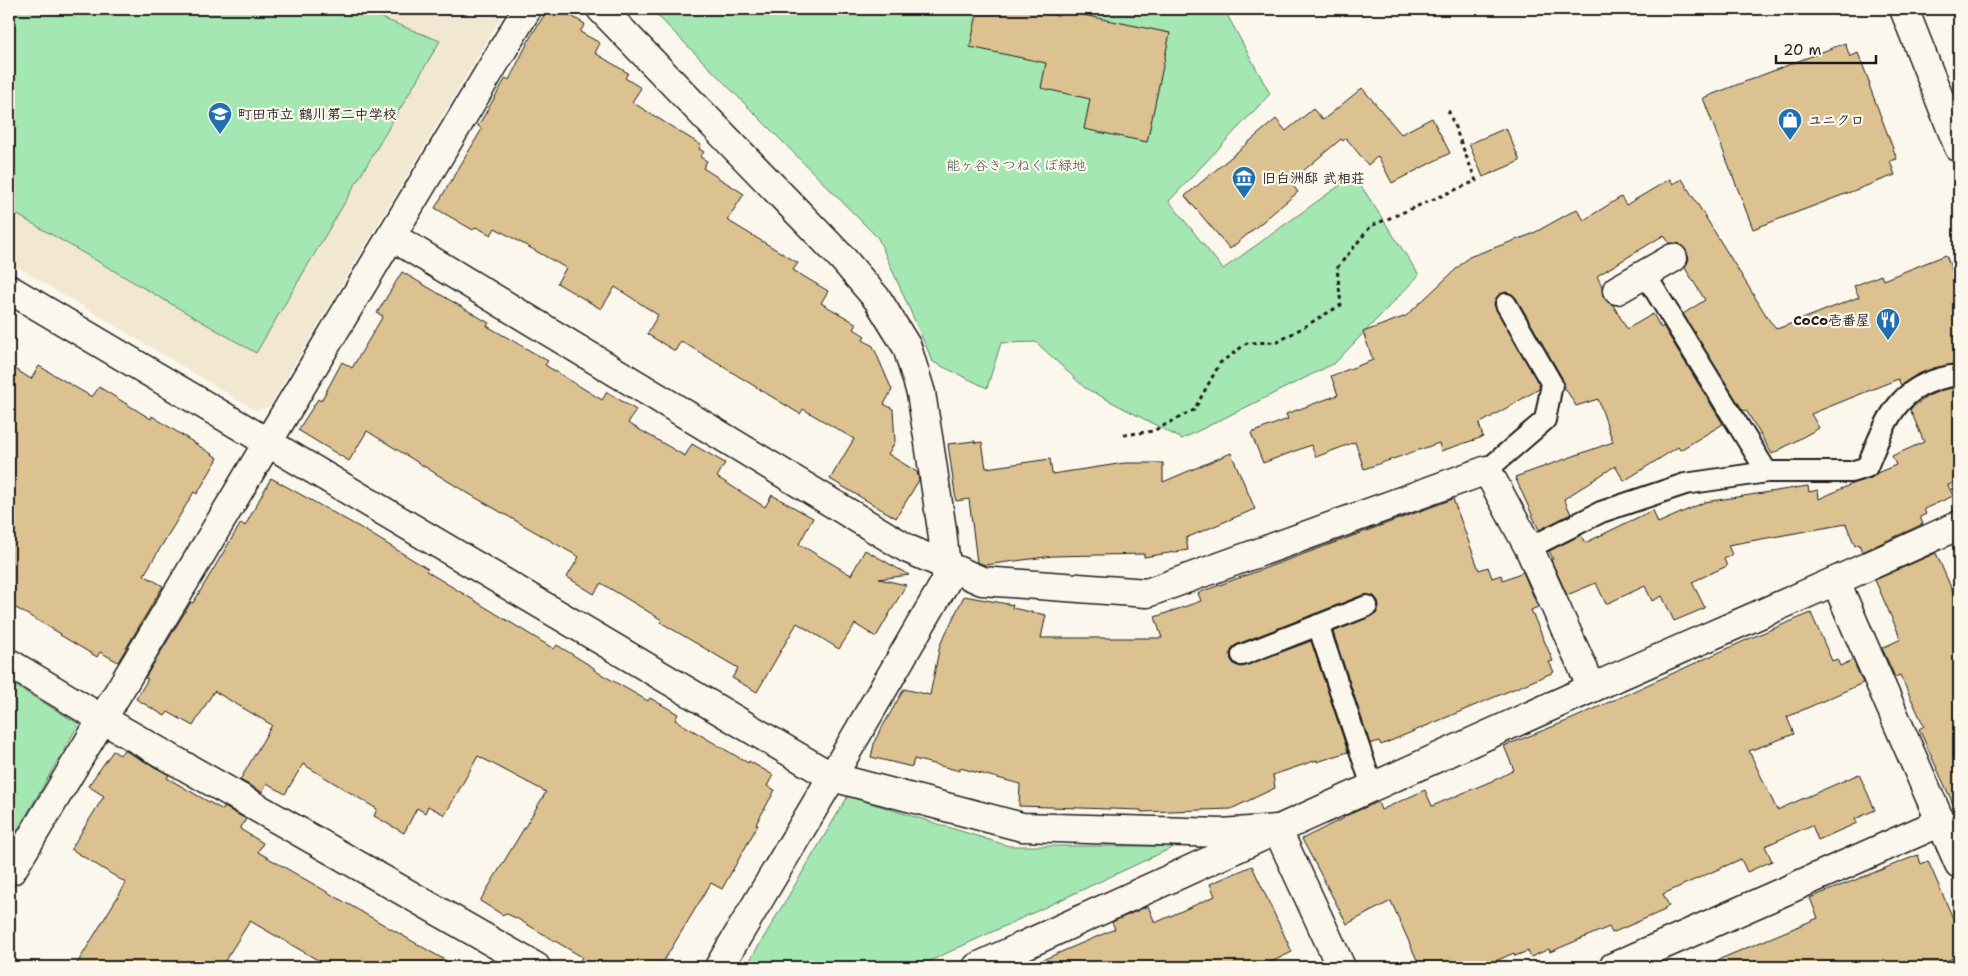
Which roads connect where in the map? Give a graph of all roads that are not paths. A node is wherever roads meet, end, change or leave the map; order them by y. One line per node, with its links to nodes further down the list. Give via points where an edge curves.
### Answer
1 (527, 9): 5 (street)
2 (601, 9): 17 (street, via 843,259 878,300 906,347 920,393)
3 (1904, 9): 4 (street)
4 (1959, 148)
5 (391, 236): 12 (street); 17 (street, via 908,549)
6 (1673, 258): 7 (street)
7 (1645, 274): 9 (street); 14 (lane)
8 (9, 289): 12 (street)
9 (1617, 290)
10 (1506, 304): 13 (lane, via 1552,384 1545,420)
11 (1959, 375): 14 (lane, via 1939,377 1919,386 1898,403 1867,467 1851,472)
12 (267, 443): 24 (street); 25 (street)
13 (1487, 470): 16 (street); 17 (street, via 1148,593 982,581)
14 (1767, 472): 16 (lane, via 1685,484 1601,512)
15 (1959, 524): 18 (street)
16 (1530, 548): 23 (street)
17 (946, 566): 25 (street, via 946,581)
18 (1836, 582): 23 (street); 27 (street)
19 (1367, 606): 20 (lane)
20 (1318, 624): 21 (lane); 26 (lane)
21 (1242, 655)
22 (9, 663): 24 (street)
23 (1592, 688): 26 (street)
24 (102, 719): 30 (street); 31 (street)
25 (832, 777): 28 (street, via 1022,827 1222,833); 32 (street)
26 (1372, 786): 28 (street)
27 (1941, 822): 29 (street); 35 (street)
28 (1277, 829): 33 (street); 34 (street)
29 (1959, 864)
30 (12, 870)
31 (536, 967)
32 (719, 967)
33 (978, 967)
34 (1341, 967)
35 (1613, 967)

